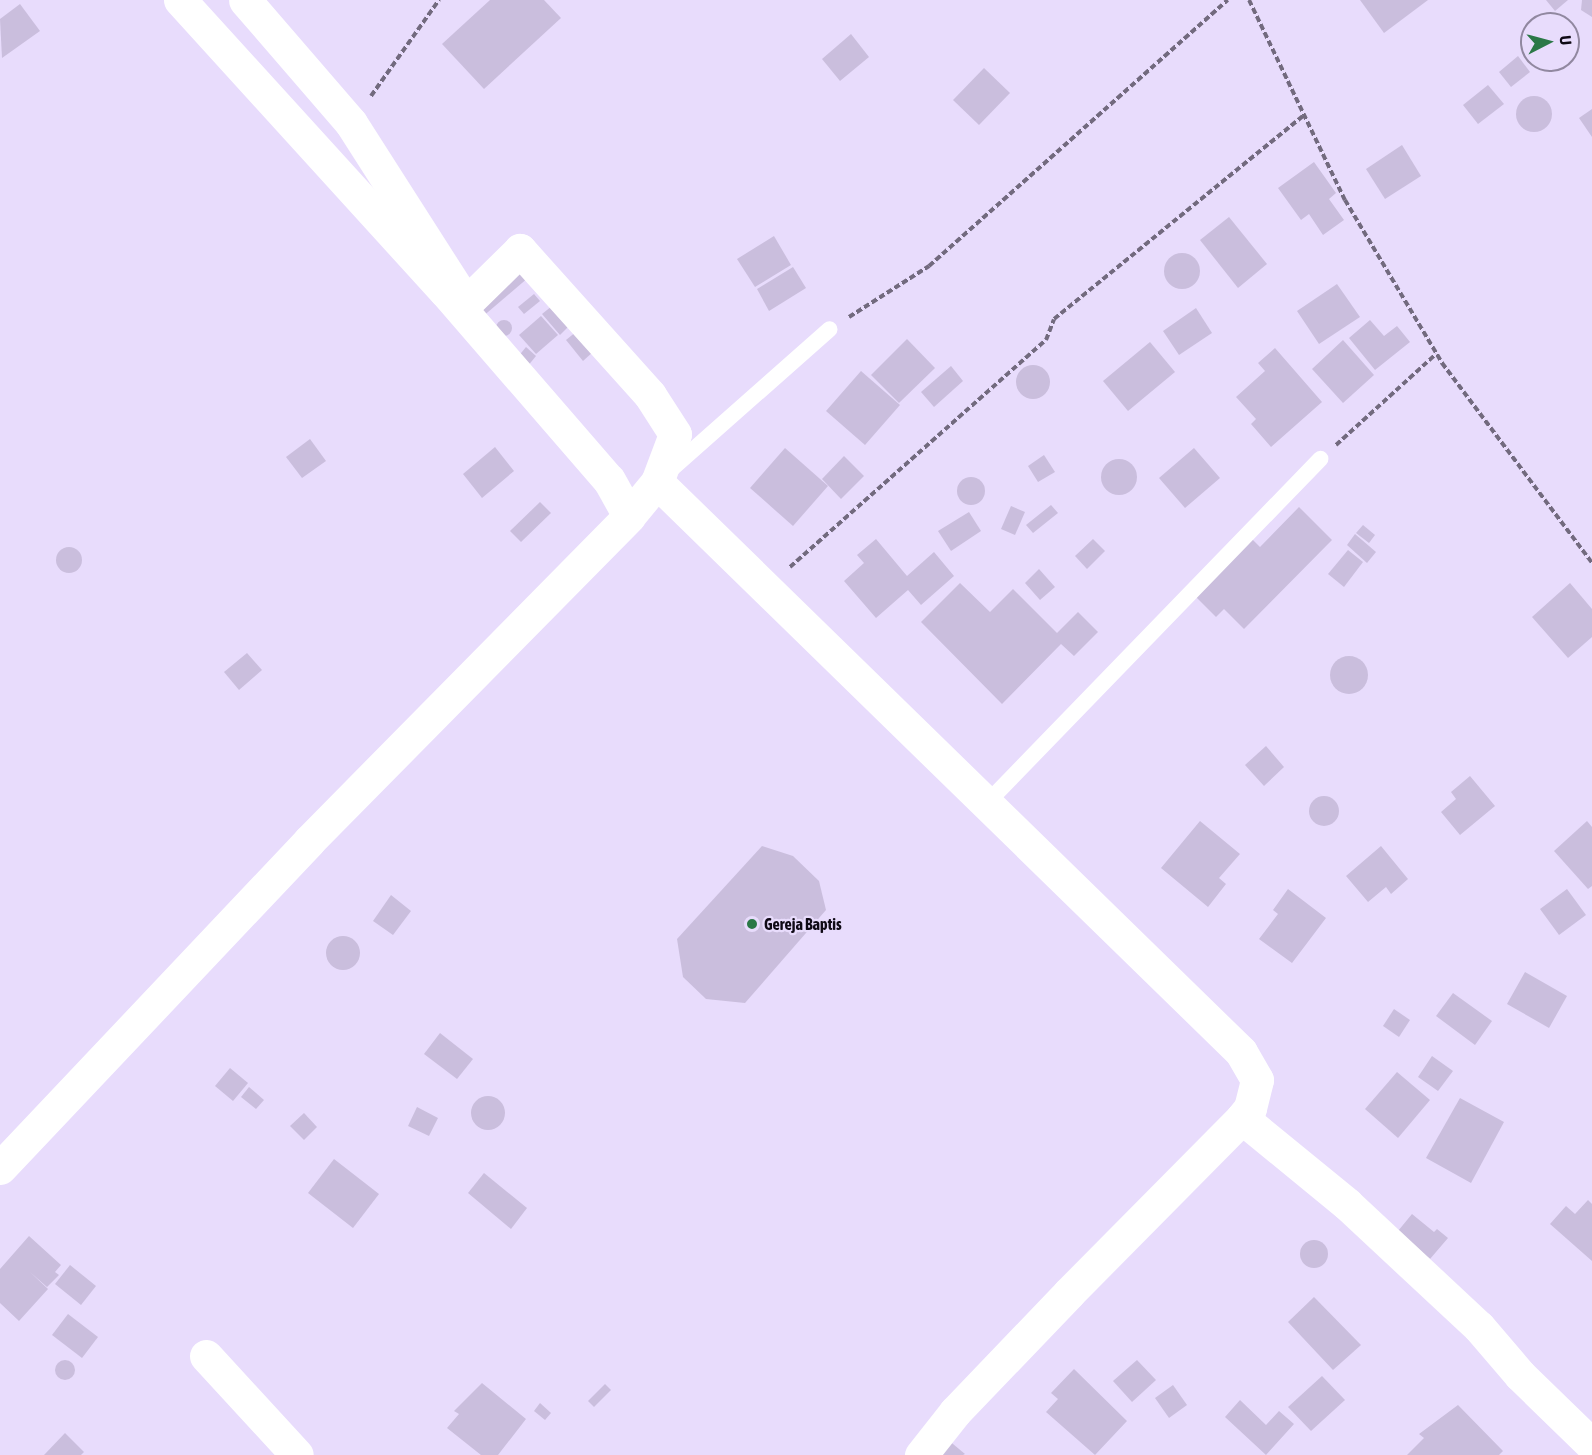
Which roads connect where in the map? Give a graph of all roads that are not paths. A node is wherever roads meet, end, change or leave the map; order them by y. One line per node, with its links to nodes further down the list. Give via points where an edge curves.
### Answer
1 (180, 0): 6 (street, via 445,291 609,480)
2 (245, 0): 5 (street, via 351,123 466,303 520,250 650,395 675,434)
3 (830, 329): 5 (lane)
4 (1320, 459): 7 (lane)
5 (657, 482): 6 (street); 7 (street)
6 (629, 516): 9 (street, via 309,842)
7 (985, 805): 8 (street, via 1241,1052 1257,1080 1250,1108)
8 (1242, 1118): 11 (street, via 1347,1204 1438,1289); 13 (street, via 955,1412)
9 (0, 1168)
10 (206, 1356): 12 (street)
11 (1592, 1445)
12 (297, 1455)
13 (921, 1455)

